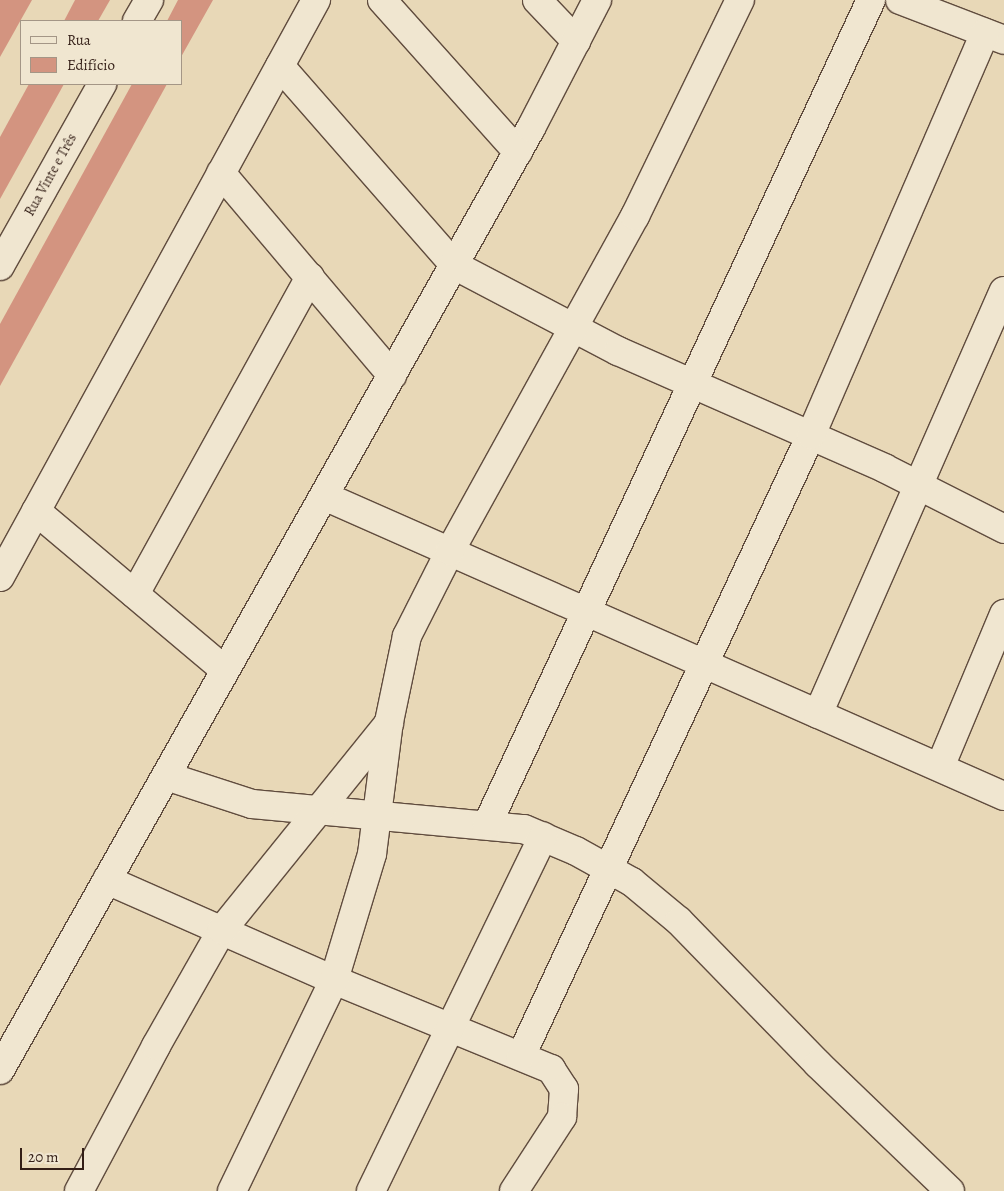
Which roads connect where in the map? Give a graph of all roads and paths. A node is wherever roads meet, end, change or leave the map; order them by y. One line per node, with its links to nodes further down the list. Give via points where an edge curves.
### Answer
1 (149, 0): 9 (street)
2 (316, 0): 12 (street)
3 (382, 0): 14 (street)
4 (537, 0): 11 (street)
5 (598, 0): 11 (street)
6 (740, 0): 20 (street, via 635,216)
7 (871, 0): 22 (street)
8 (900, 0): 10 (street)
9 (138, 20)
10 (995, 36): 23 (street)
11 (576, 41): 14 (street)
12 (280, 66): 15 (street); 16 (street)
13 (101, 85): 17 (street, Rua Vinte e Três)
14 (518, 152): 16 (street)
15 (222, 173): 18 (street); 26 (street)
16 (454, 265): 20 (street); 21 (street)
17 (0, 266)
18 (310, 277): 21 (street); 30 (street)
19 (1004, 291): 24 (street)
20 (574, 328): 22 (street); 28 (street)
21 (392, 375): 25 (street)
22 (692, 384): 23 (street); 31 (street)
23 (811, 435): 24 (street); 33 (street)
24 (918, 485): 27 (street); 35 (street)
25 (324, 496): 28 (street); 34 (street)
26 (36, 511): 29 (street); 30 (street)
27 (1004, 529)
28 (450, 551): 31 (street); 36 (street, via 407,636)
29 (0, 577)
30 (135, 594): 34 (street)
31 (586, 612): 33 (street); 42 (street)
32 (1004, 614): 37 (street)
33 (704, 663): 35 (street); 44 (street)
34 (225, 670): 38 (street)
35 (818, 714): 37 (street)
36 (389, 722): 40 (street); 41 (street)
37 (940, 767): 39 (street)
38 (166, 776): 40 (street, via 252,804); 45 (street)
39 (1004, 796)
40 (319, 810): 41 (street); 46 (street)
41 (377, 814): 42 (street); 47 (street, via 372,854)
42 (487, 825): 43 (street, via 524,829)
43 (543, 836): 44 (street); 48 (street)
44 (608, 869): 49 (street); 55 (street, via 632,882 679,921 818,1064)
45 (107, 880): 46 (street); 50 (street)
46 (222, 930): 47 (street); 51 (street)
47 (334, 980): 48 (street); 52 (street)
48 (450, 1028): 49 (street); 53 (street)
49 (521, 1056): 54 (street, via 551,1069 564,1089 562,1117)
50 (0, 1070)
51 (79, 1191)
52 (232, 1191)
53 (371, 1191)
54 (514, 1191)
55 (950, 1191)

